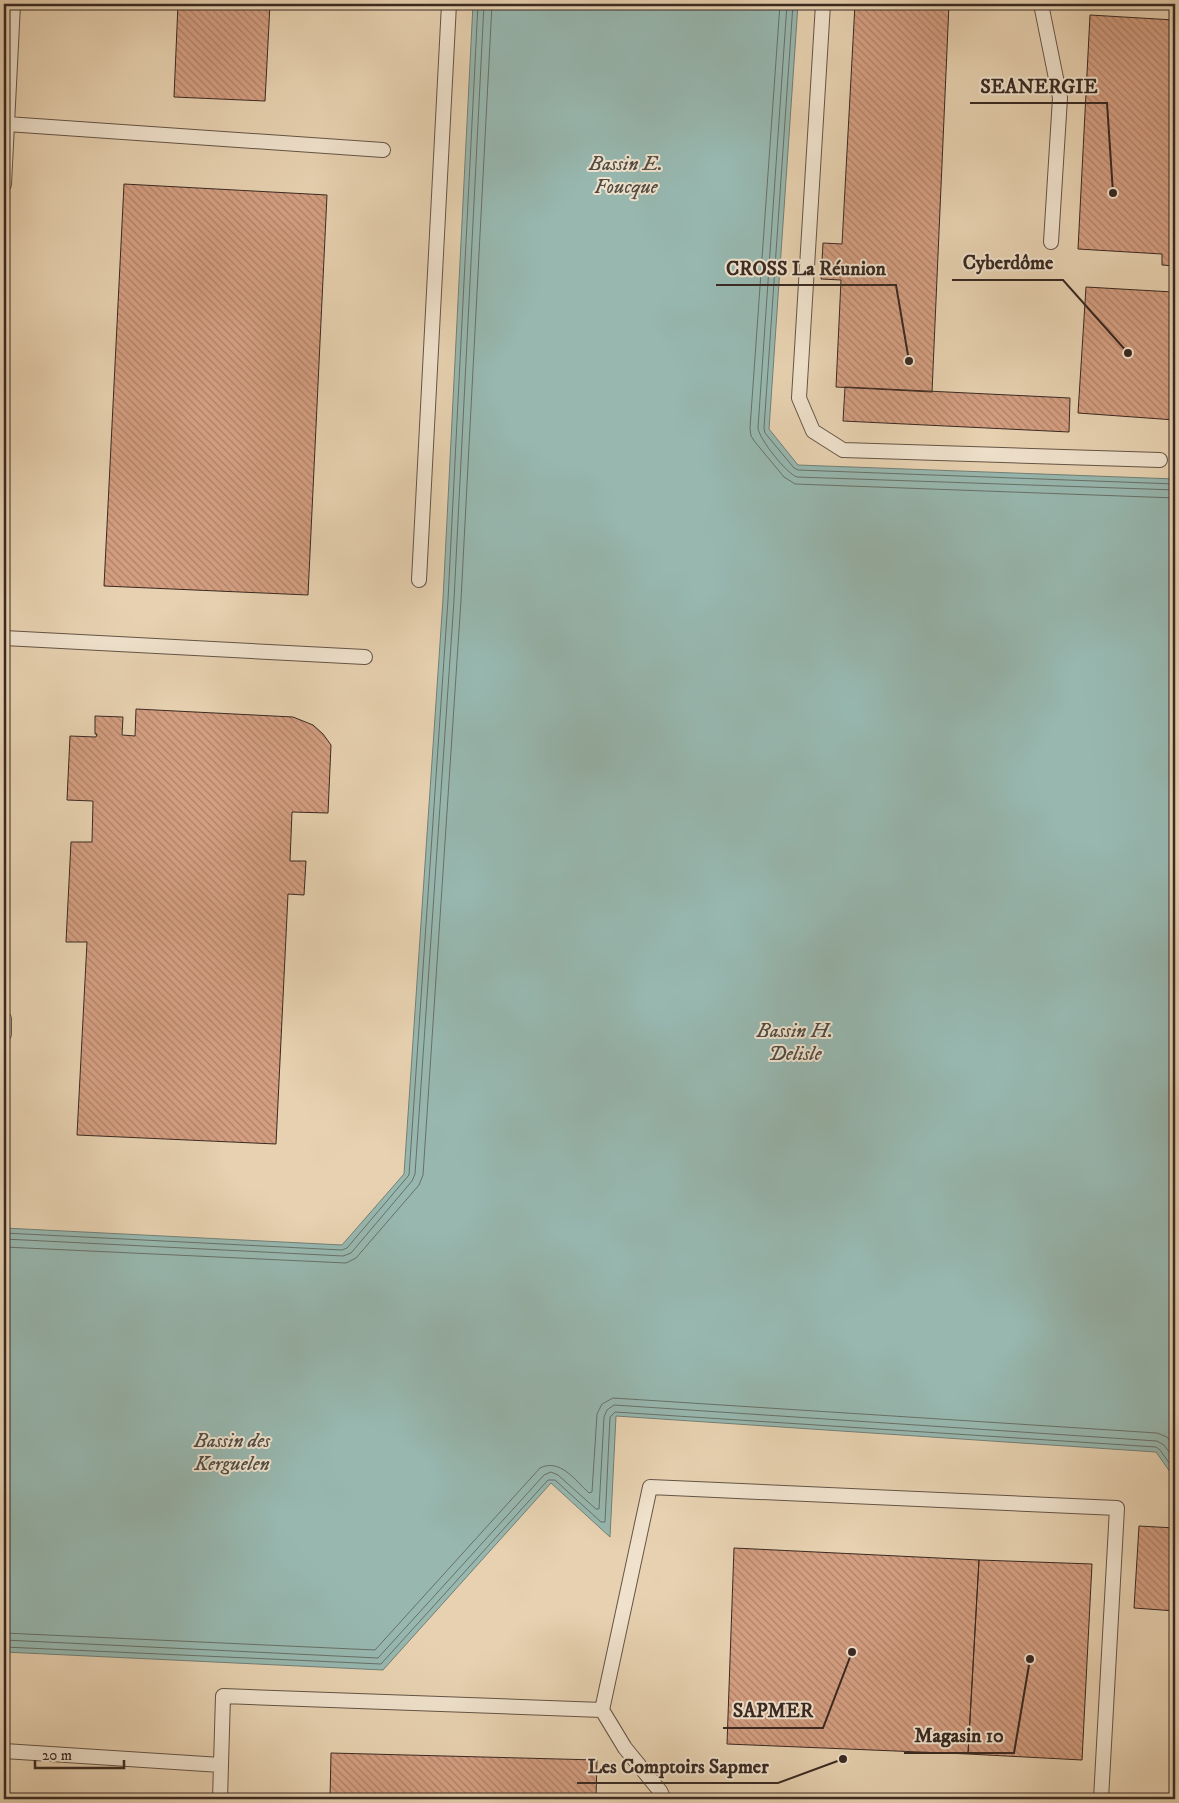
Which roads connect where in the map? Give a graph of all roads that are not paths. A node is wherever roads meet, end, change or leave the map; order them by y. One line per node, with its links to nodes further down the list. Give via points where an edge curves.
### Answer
1 (14, 4): 5 (lane)
2 (449, 4): 10 (lane)
3 (823, 4): 9 (lane, via 799,398 813,431 843,450)
4 (1042, 4): 8 (lane, via 1060,98)
5 (5, 123): 6 (lane); 7 (lane)
6 (383, 150)
7 (4, 184)
8 (1051, 242)
9 (1160, 460)
10 (419, 580)
11 (4, 638): 12 (lane)
12 (365, 657)
13 (4, 1019): 14 (lane)
14 (4, 1034)
15 (602, 1710): 17 (lane, via 223,1696); 19 (lane, via 625,1748); 20 (lane, via 650,1487 1117,1508)
16 (4, 1751): 17 (lane)
17 (221, 1765): 18 (lane)
18 (220, 1799)
19 (664, 1799)
20 (1102, 1799)

